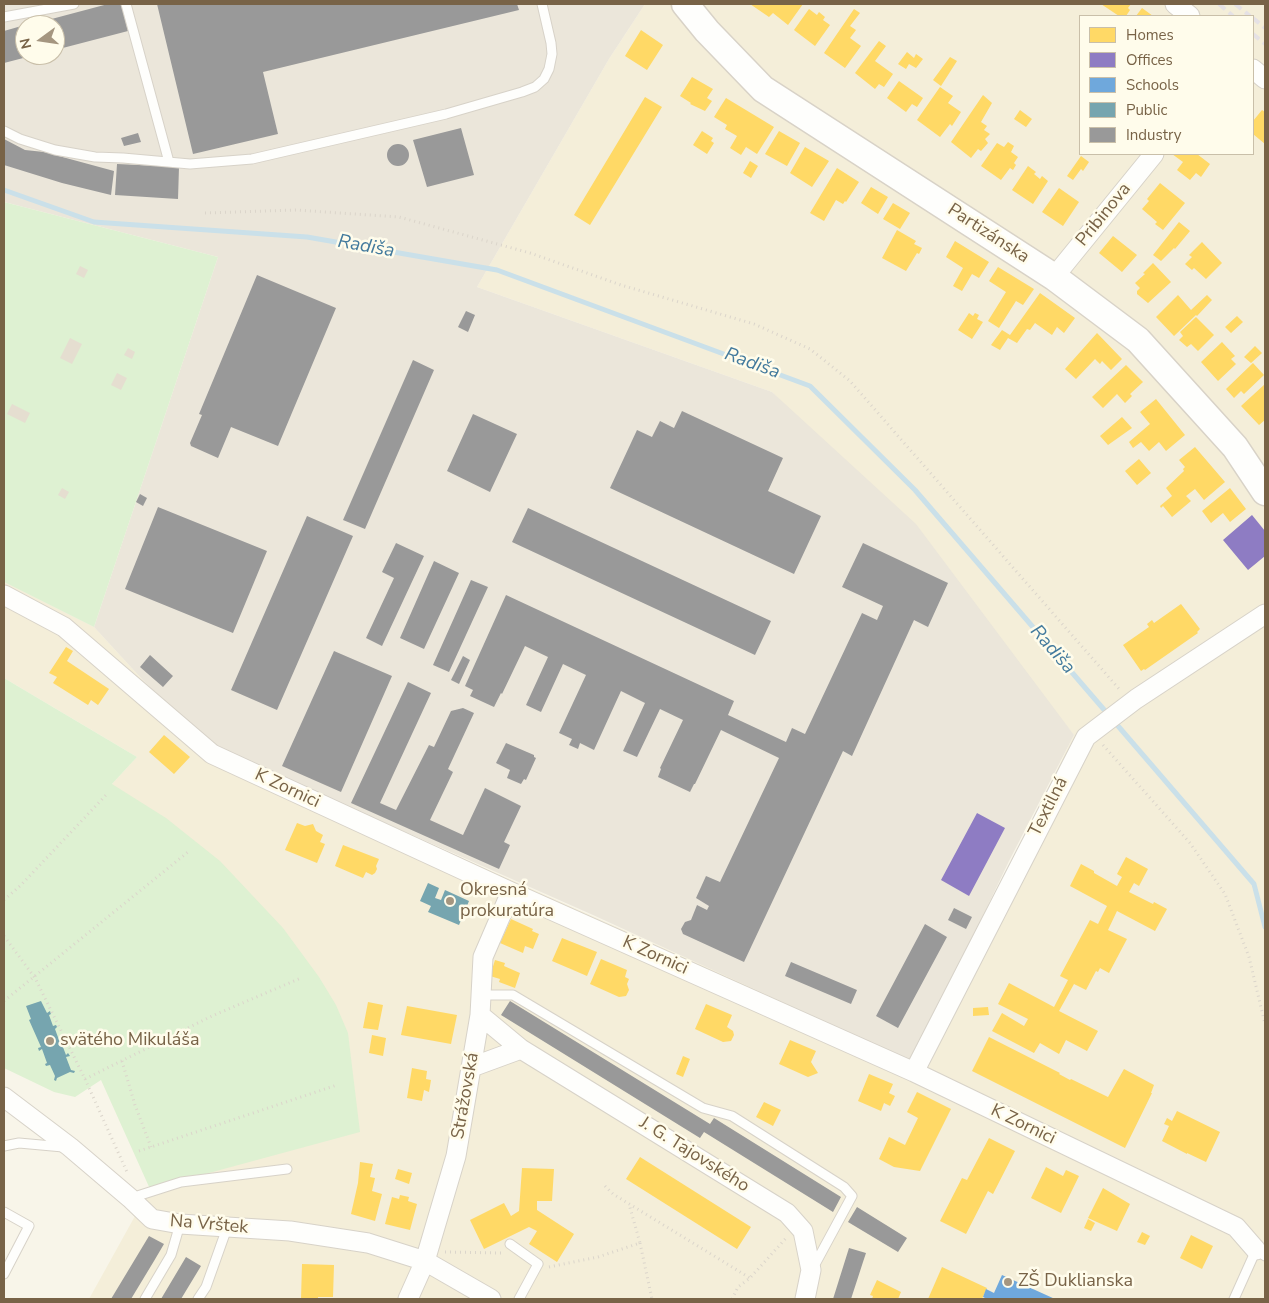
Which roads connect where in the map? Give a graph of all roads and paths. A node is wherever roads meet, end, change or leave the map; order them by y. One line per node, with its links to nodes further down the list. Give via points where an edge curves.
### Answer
1 (74, 4): 7 (lane)
2 (126, 4): 12 (lane)
3 (542, 4): 12 (lane, via 552,54 544,79 535,87 446,114 252,159 190,164)
4 (685, 4): 14 (street, Partizánska, via 763,89)
5 (1175, 4): 6 (street)
6 (1189, 15)
7 (4, 17)
8 (1254, 70): 9 (street)
9 (1265, 79)
10 (4, 130): 12 (lane, via 20,139 55,150 95,157)
11 (1153, 155): 14 (street, Pribinova)
12 (169, 162)
13 (205, 213): 18 (path, via 296,210 399,217 530,252 621,285 754,324 810,350 850,381 1118,688)
14 (1054, 277): 15 (street, Partizánska, via 1138,340 1235,447)
15 (1265, 492)
16 (4, 595): 22 (street, K Zornici, via 64,627 212,754)
17 (1265, 614): 18 (street, Textilná)
18 (1136, 699): 19 (street, Textilná)
19 (1089, 734): 30 (path, via 1190,843 1225,894 1249,957); 34 (street, Textilná)
20 (107, 794): 23 (path)
21 (188, 852): 25 (path)
22 (512, 892): 27 (street, Strážovská, via 483,957); 34 (street, K Zornici)
23 (4, 900)
24 (4, 936): 25 (path)
25 (34, 978): 28 (path); 35 (path)
26 (301, 978): 32 (path, via 212,1016)
27 (481, 995): 29 (street, Strážovská); 57 (lane, via 513,995 703,1108 732,1116 844,1187 852,1196)
28 (4, 1001)
29 (480, 1015): 31 (street, J. G. Tajovského); 33 (street, Strážovská)
30 (1265, 1024)
31 (521, 1048): 33 (street); 47 (street, J. G. Tajovského)
32 (122, 1061): 35 (path); 40 (path)
33 (472, 1067): 55 (street, Strážovská, via 456,1156)
34 (914, 1072): 54 (street, K Zornici, via 1236,1227)
35 (85, 1079): 44 (path, via 135,1188)
36 (337, 1085): 40 (path)
37 (4, 1097): 39 (street, Na Vrštek)
38 (4, 1146): 39 (lane, via 19,1143)
39 (70, 1147): 44 (street, Na Vrštek)
40 (151, 1147): 41 (path)
41 (139, 1151)
42 (287, 1169): 44 (lane, via 181,1182)
43 (605, 1186): 45 (path)
44 (130, 1198): 48 (street, Na Vrštek, via 152,1219)
45 (629, 1204): 50 (path); 59 (path)
46 (4, 1212): 58 (lane, via 29,1226)
47 (789, 1222): 57 (street, J. G. Tajovského, via 804,1231); 59 (path)
48 (180, 1224): 49 (street, Na Vrštek); 60 (lane, via 171,1255)
49 (227, 1228): 55 (street, Na Vrštek, via 290,1231 368,1243); 61 (lane, via 206,1287)
50 (640, 1243): 56 (path, via 598,1257); 65 (path)
51 (510, 1244): 53 (lane)
52 (445, 1252): 53 (path)
53 (522, 1253): 56 (lane, via 538,1264)
54 (1260, 1253): 68 (lane)
55 (425, 1261): 62 (street, Strážovská); 63 (street, Na Vrštek)
56 (536, 1269): 64 (lane)
57 (811, 1270): 67 (street, J. G. Tajovského)
58 (4, 1274)
59 (750, 1278): 66 (path, via 738,1287)
60 (145, 1299)
61 (198, 1299)
62 (408, 1299)
63 (490, 1299)
64 (519, 1299)
65 (652, 1299)
66 (732, 1299)
67 (805, 1299)
68 (1234, 1299)

